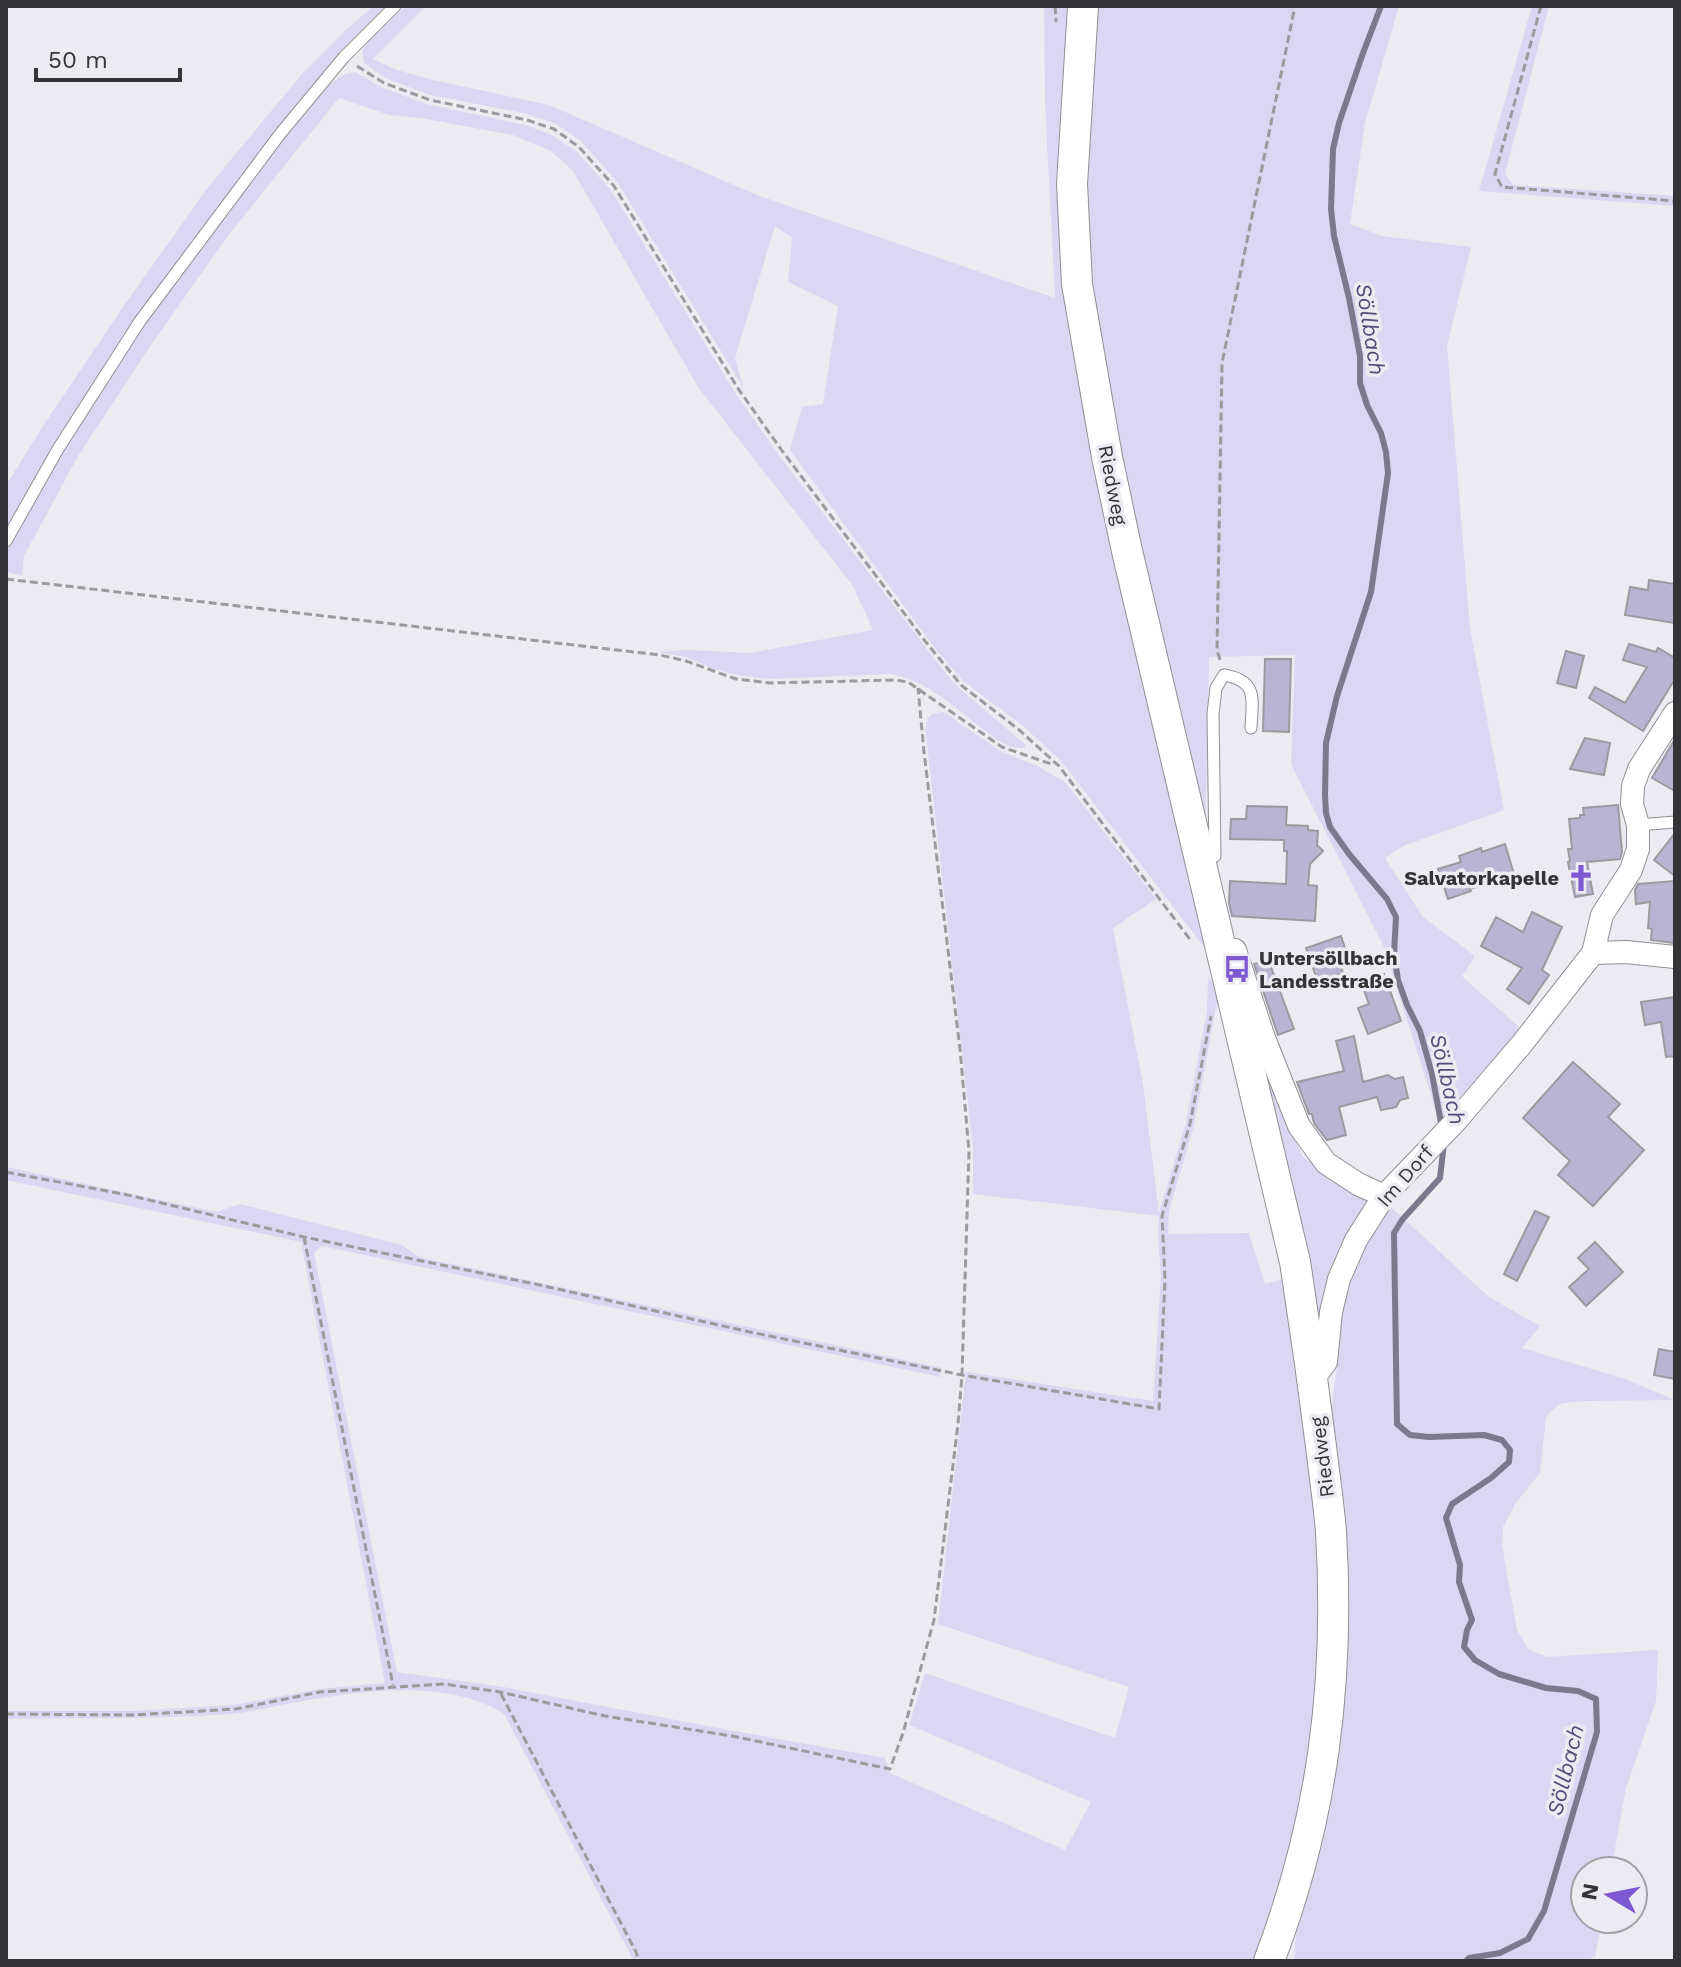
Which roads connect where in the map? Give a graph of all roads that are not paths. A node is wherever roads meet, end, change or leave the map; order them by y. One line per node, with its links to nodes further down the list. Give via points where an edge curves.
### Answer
1 (395, 6): 3 (lane, via 280,134 140,321)
2 (1083, 6): 8 (main road, Riedweg, via 1072,184 1077,284 1127,551)
3 (6, 541)
4 (1675, 713): 7 (street, via 1633,786)
5 (1251, 728): 8 (lane, via 1252,694 1244,682 1224,675 1216,688 1213,714 1215,856)
6 (1675, 822): 7 (lane)
7 (1638, 825): 9 (street, via 1631,870 1602,915)
8 (1201, 864): 10 (main road, Riedweg)
9 (1593, 953): 11 (street); 12 (street, Im Dorf, via 1455,1122)
10 (1221, 955): 12 (street, via 1235,950 1299,1126 1326,1163); 13 (main road, Riedweg, via 1295,1262)
11 (1675, 957)
12 (1384, 1196): 13 (street, Im Dorf, via 1339,1279 1326,1362)
13 (1313, 1379): 14 (main road, Riedweg, via 1331,1529 1329,1711 1314,1810)
14 (1269, 1961)

